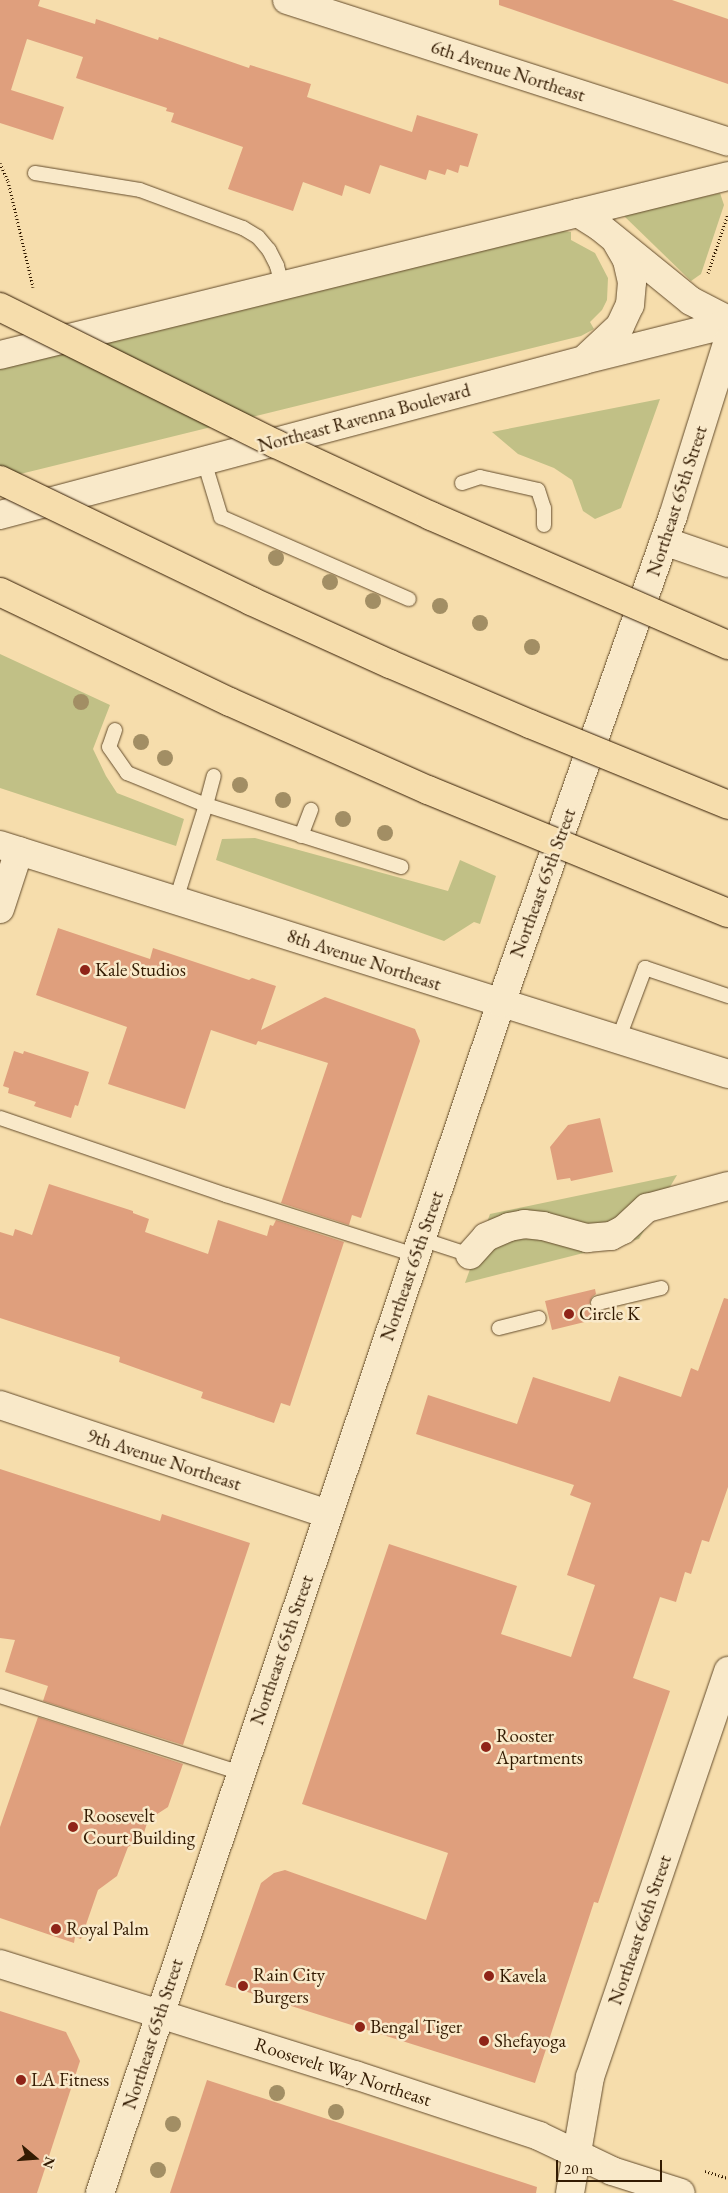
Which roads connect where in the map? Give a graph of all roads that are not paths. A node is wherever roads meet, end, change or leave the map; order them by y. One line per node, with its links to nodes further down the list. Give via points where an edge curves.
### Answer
1 (287, 0): 2 (main road, 6th Avenue Northeast)
2 (728, 142)
3 (35, 173): 7 (lane, via 140,190 243,228 258,237 269,250)
4 (728, 176): 5 (main road)
5 (578, 212): 6 (main road); 7 (main road)
6 (616, 241): 9 (main road, via 691,301); 13 (main road, via 631,275 630,306 620,326)
7 (282, 285): 12 (main road)
8 (0, 307): 23 (highway, bridge, via 267,440 422,512)
9 (728, 320)
10 (728, 324): 13 (main road, Northeast Ravenna Boulevard)
11 (728, 341): 19 (main road, Northeast 65th Street)
12 (0, 355)
13 (584, 360): 14 (main road, Northeast Ravenna Boulevard)
14 (204, 461): 17 (main road, Northeast Ravenna Boulevard); 22 (lane, via 221,517)
15 (0, 480): 27 (highway, bridge, via 390,664)
16 (462, 483): 18 (lane, via 480,477 538,490 544,508)
17 (0, 515)
18 (544, 525)
19 (664, 541): 20 (main road); 36 (main road, Northeast 65th Street)
20 (728, 563)
21 (0, 592): 34 (highway, bridge, via 230,702 428,790)
22 (409, 599)
23 (728, 645)
24 (115, 730): 26 (lane, via 109,748 126,773)
25 (214, 776): 26 (lane)
26 (206, 805): 29 (lane); 32 (lane)
27 (728, 805)
28 (312, 810): 29 (lane)
29 (301, 836): 31 (lane)
30 (10, 848): 32 (main road, 8th Avenue Northeast); 33 (main road)
31 (401, 867)
32 (176, 900): 36 (main road, 8th Avenue Northeast)
33 (0, 908)
34 (728, 913)
35 (728, 996): 37 (lane, via 645,968)
36 (500, 1003): 37 (main road, 8th Avenue Northeast); 41 (main road, Northeast 65th Street)
37 (618, 1040): 38 (main road, 8th Avenue Northeast)
38 (727, 1070)
39 (0, 1118): 41 (lane, via 226,1195)
40 (728, 1186): 42 (main road, via 647,1208 623,1230 611,1236 576,1236 532,1224 510,1227 486,1237)
41 (418, 1247): 42 (lane); 48 (main road, Northeast 65th Street)
42 (470, 1255)
43 (661, 1288): 44 (lane)
44 (598, 1304)
45 (539, 1318): 46 (lane)
46 (499, 1328)
47 (0, 1405): 48 (main road, 9th Avenue Northeast)
48 (328, 1514): 51 (main road, Northeast 65th Street)
49 (728, 1671): 54 (main road, Northeast 66th Street, via 590,2077)
50 (0, 1696): 51 (lane)
51 (241, 1773): 53 (main road, Northeast 65th Street)
52 (0, 1964): 53 (main road, Roosevelt Way Northeast)
53 (158, 2013): 54 (main road, Roosevelt Way Northeast, via 539,2136); 55 (main road, Northeast 65th Street)
54 (576, 2154): 56 (main road, Northeast 66th Street); 57 (main road, Roosevelt Way Northeast, via 612,2171)
55 (100, 2193)
56 (570, 2193)
57 (680, 2193)

